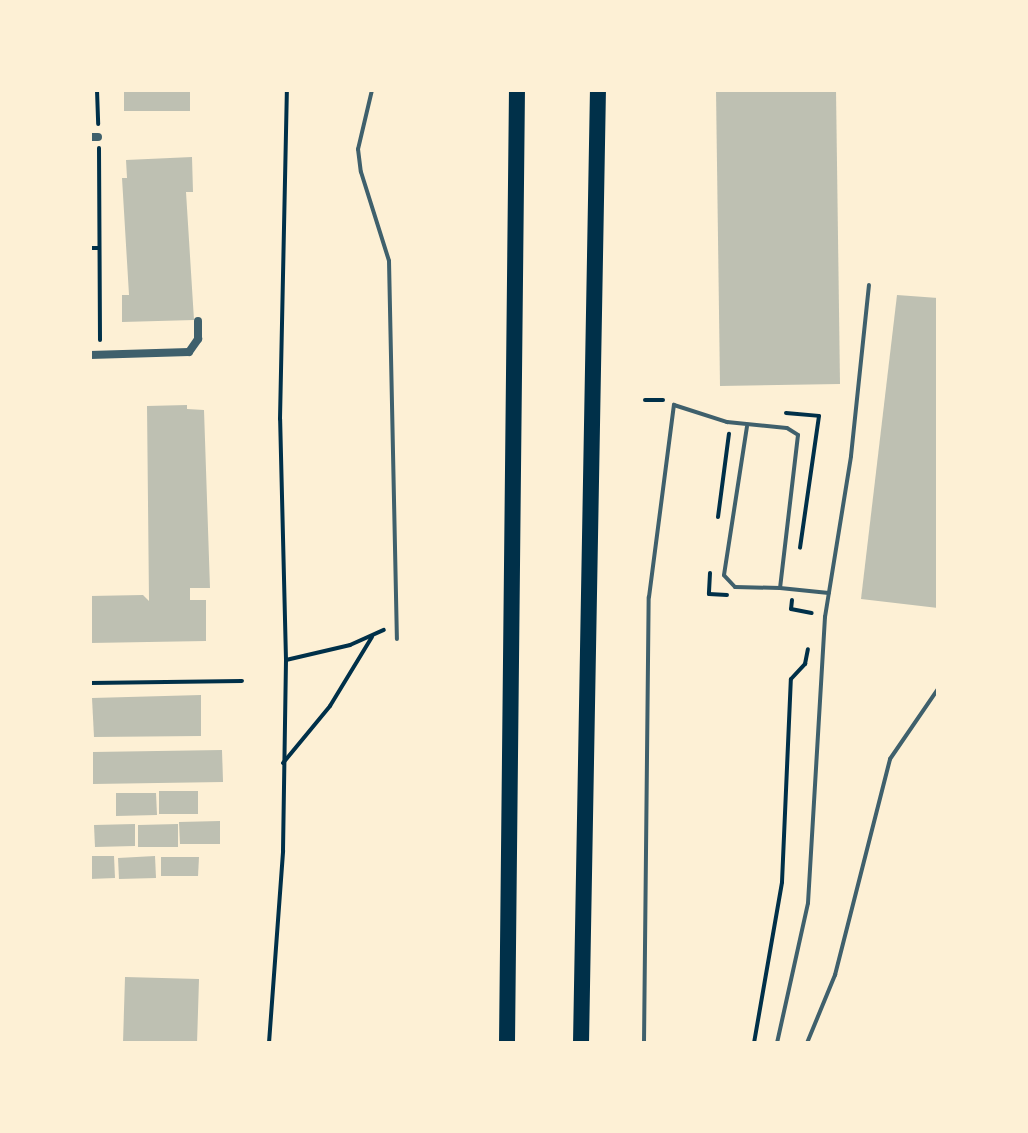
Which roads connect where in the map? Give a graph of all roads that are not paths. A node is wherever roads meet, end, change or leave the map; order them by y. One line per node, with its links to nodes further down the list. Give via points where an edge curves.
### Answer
1 (372, 90): 10 (lane, via 358,149 389,261)
2 (517, 90): 12 (highway)
3 (598, 90): 13 (highway)
4 (869, 285): 9 (lane)
5 (198, 321): 6 (street, via 198,339 189,352)
6 (90, 355)
7 (747, 427): 8 (lane, via 787,428 799,441); 8 (lane, via 724,575 729,586); 14 (lane, via 674,405 649,597)
8 (780, 588): 9 (lane)
9 (829, 593): 15 (lane, via 808,903)
10 (397, 639)
11 (938, 689): 16 (lane, via 890,759 838,966)
12 (507, 1043)
13 (581, 1043)
14 (644, 1043)
15 (777, 1043)
16 (807, 1043)

